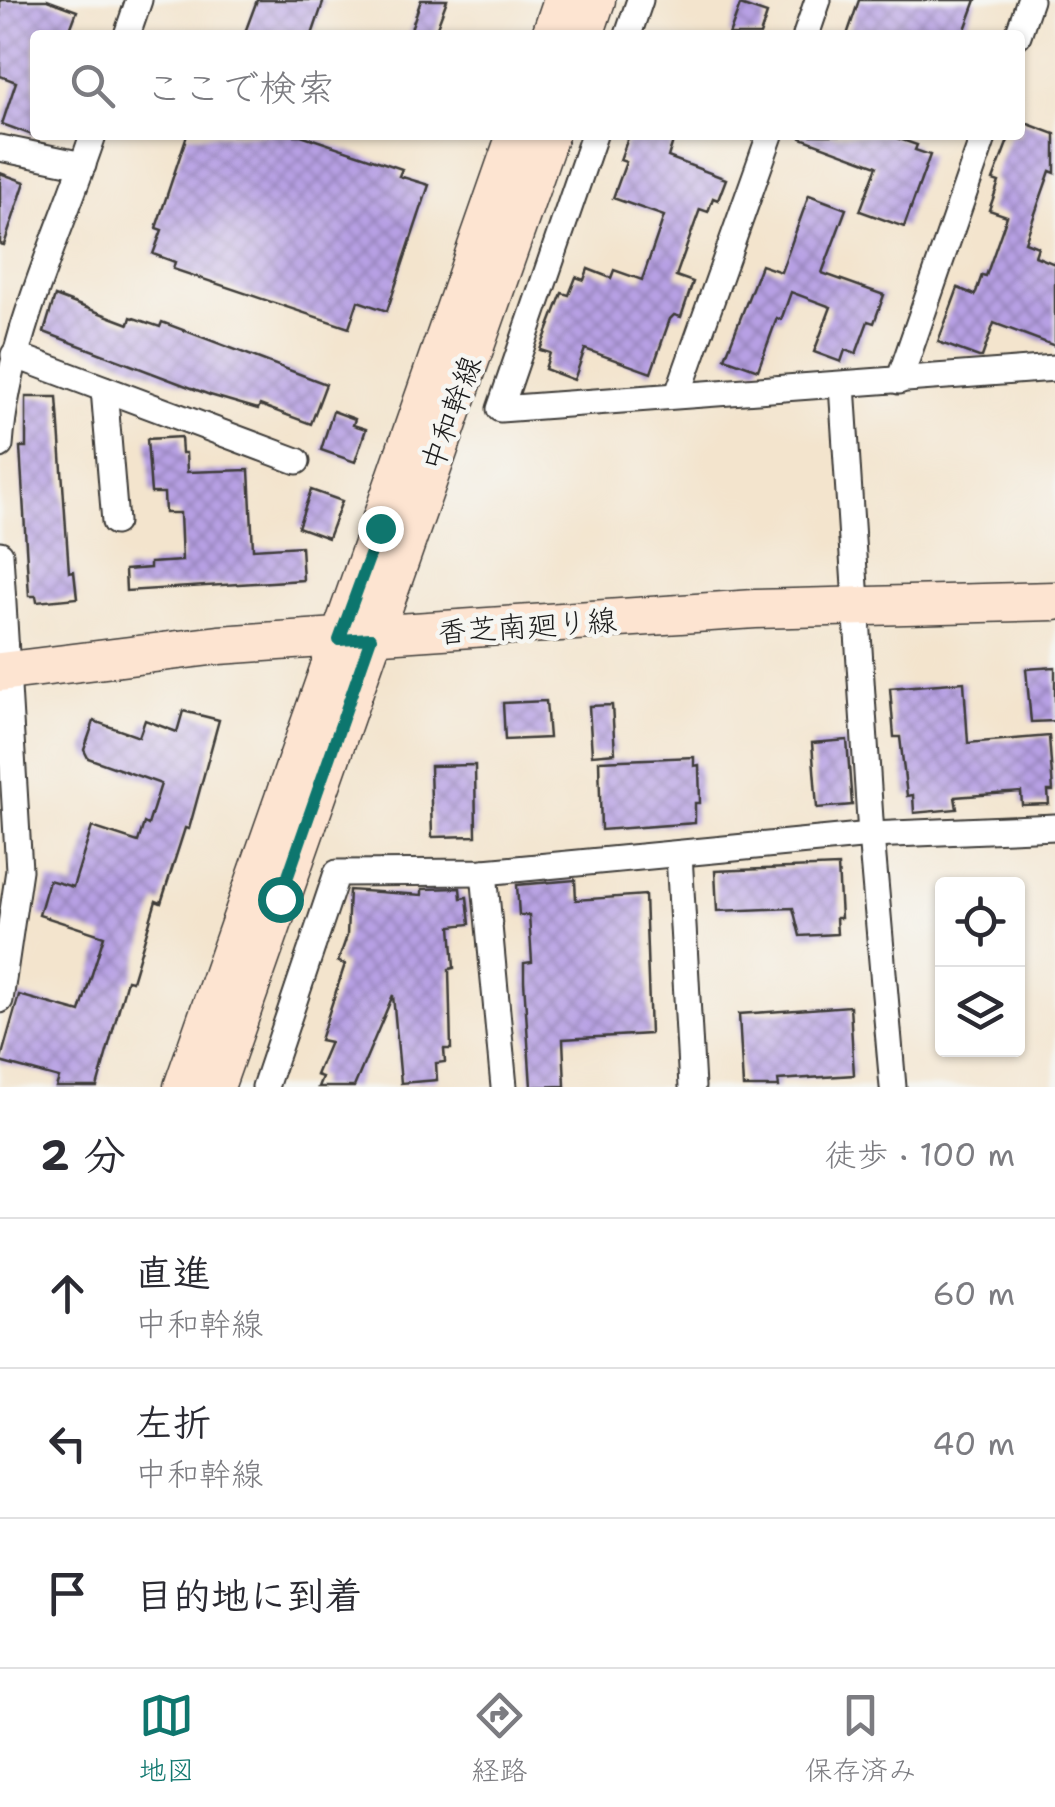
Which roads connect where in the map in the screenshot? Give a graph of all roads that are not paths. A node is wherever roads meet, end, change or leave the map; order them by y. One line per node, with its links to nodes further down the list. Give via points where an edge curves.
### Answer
1 (139, 0): 7 (street)
2 (563, 0): 8 (main road)
3 (596, 0): 9 (main road)
4 (640, 0): 10 (street)
5 (818, 0): 11 (street)
6 (1030, 0): 12 (street)
7 (129, 30)
8 (553, 30)
9 (586, 30)
10 (630, 30)
11 (808, 30)
12 (1020, 30)
13 (91, 140): 20 (street)
14 (514, 140): 33 (main road, 中和幹線)
15 (546, 140): 33 (main road, 中和幹線)
16 (592, 140): 26 (street, via 500,409)
17 (768, 140): 26 (street)
18 (982, 140): 23 (street)
19 (0, 148): 20 (street)
20 (83, 165): 21 (street)
21 (14, 355): 25 (street); 27 (street)
22 (1055, 368): 23 (street)
23 (899, 381): 24 (street)
24 (842, 385): 26 (street); 32 (street)
25 (104, 389): 28 (street); 29 (street)
26 (678, 394)
27 (0, 445)
28 (298, 460)
29 (115, 522)
30 (0, 554): 34 (street)
31 (1055, 601): 32 (main road, 香芝南廻り線)
32 (856, 606): 33 (main road, 香芝南廻り線); 36 (street)
33 (355, 638): 34 (main road, 香芝南廻り線, via 219,646); 41 (main road, 中和幹線); 42 (main road, 中和幹線)
34 (3, 672): 38 (street)
35 (1055, 827): 36 (street)
36 (871, 835): 37 (street); 46 (street)
37 (679, 854): 39 (street); 45 (street)
38 (10, 871): 40 (street)
39 (484, 872): 43 (street, via 338,873); 44 (street)
40 (0, 1000)
41 (183, 1087)
42 (215, 1087)
43 (265, 1087)
44 (504, 1087)
45 (692, 1087)
46 (893, 1087)

